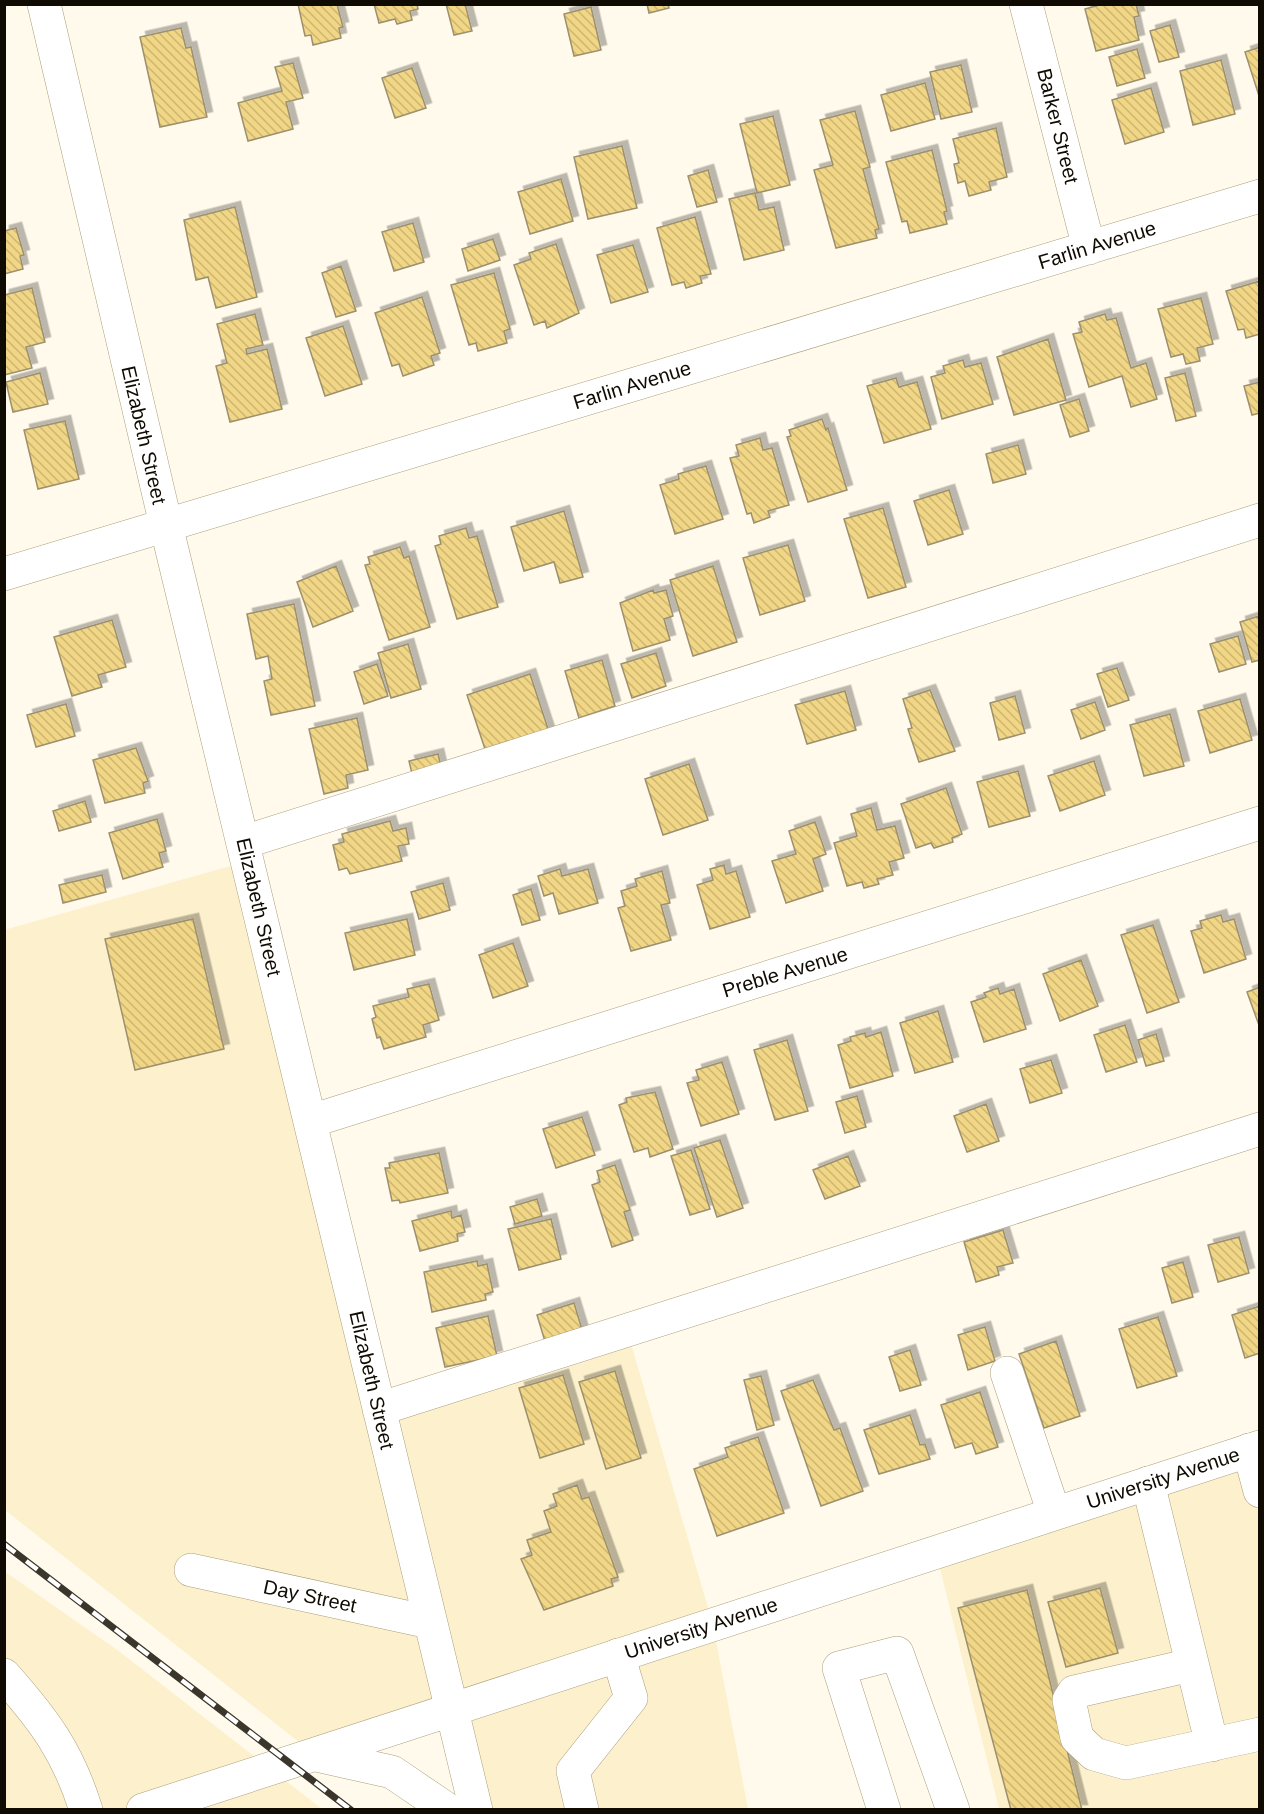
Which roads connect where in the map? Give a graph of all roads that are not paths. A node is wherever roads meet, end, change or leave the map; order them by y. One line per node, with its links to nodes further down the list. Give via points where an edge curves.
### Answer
1 (44, 4): 6 (street, Elizabeth Street)
2 (1026, 4): 4 (street, Barker Street)
3 (1260, 196): 4 (street, Farlin Avenue)
4 (1089, 248): 6 (street, Farlin Avenue)
5 (1260, 520): 9 (street)
6 (166, 525): 7 (street, Farlin Avenue); 9 (street, Elizabeth Street)
7 (4, 574)
8 (1260, 823): 10 (street, Preble Avenue)
9 (244, 842): 10 (street, Elizabeth Street)
10 (310, 1122): 13 (street, Elizabeth Street)
11 (1260, 1129): 13 (street)
12 (1007, 1373): 17 (street)
13 (379, 1409): 19 (street, Elizabeth Street)
14 (1254, 1448): 15 (street, University Avenue); 16 (street)
15 (1148, 1483): 17 (street, University Avenue); 21 (street)
16 (1260, 1491)
17 (1054, 1513): 20 (street, University Avenue)
18 (191, 1570): 19 (street, Day Street)
19 (429, 1622): 23 (street, Elizabeth Street)
20 (618, 1655): 23 (street, University Avenue); 31 (street, via 631,1698 573,1771)
21 (1191, 1665): 25 (street); 25 (street, via 1074,1692 1069,1700 1077,1738 1094,1754 1126,1763)
22 (4, 1675): 27 (street, via 69,1760)
23 (452, 1710): 26 (street, University Avenue); 30 (street, Elizabeth Street)
24 (1260, 1734): 25 (street)
25 (1212, 1745)
26 (314, 1754): 28 (street, University Avenue); 29 (street, via 392,1772)
27 (86, 1809)
28 (143, 1809)
29 (448, 1809)
30 (476, 1809)
31 (582, 1809)
32 (884, 1809): 33 (street, via 839,1668 897,1653)
33 (953, 1809)

